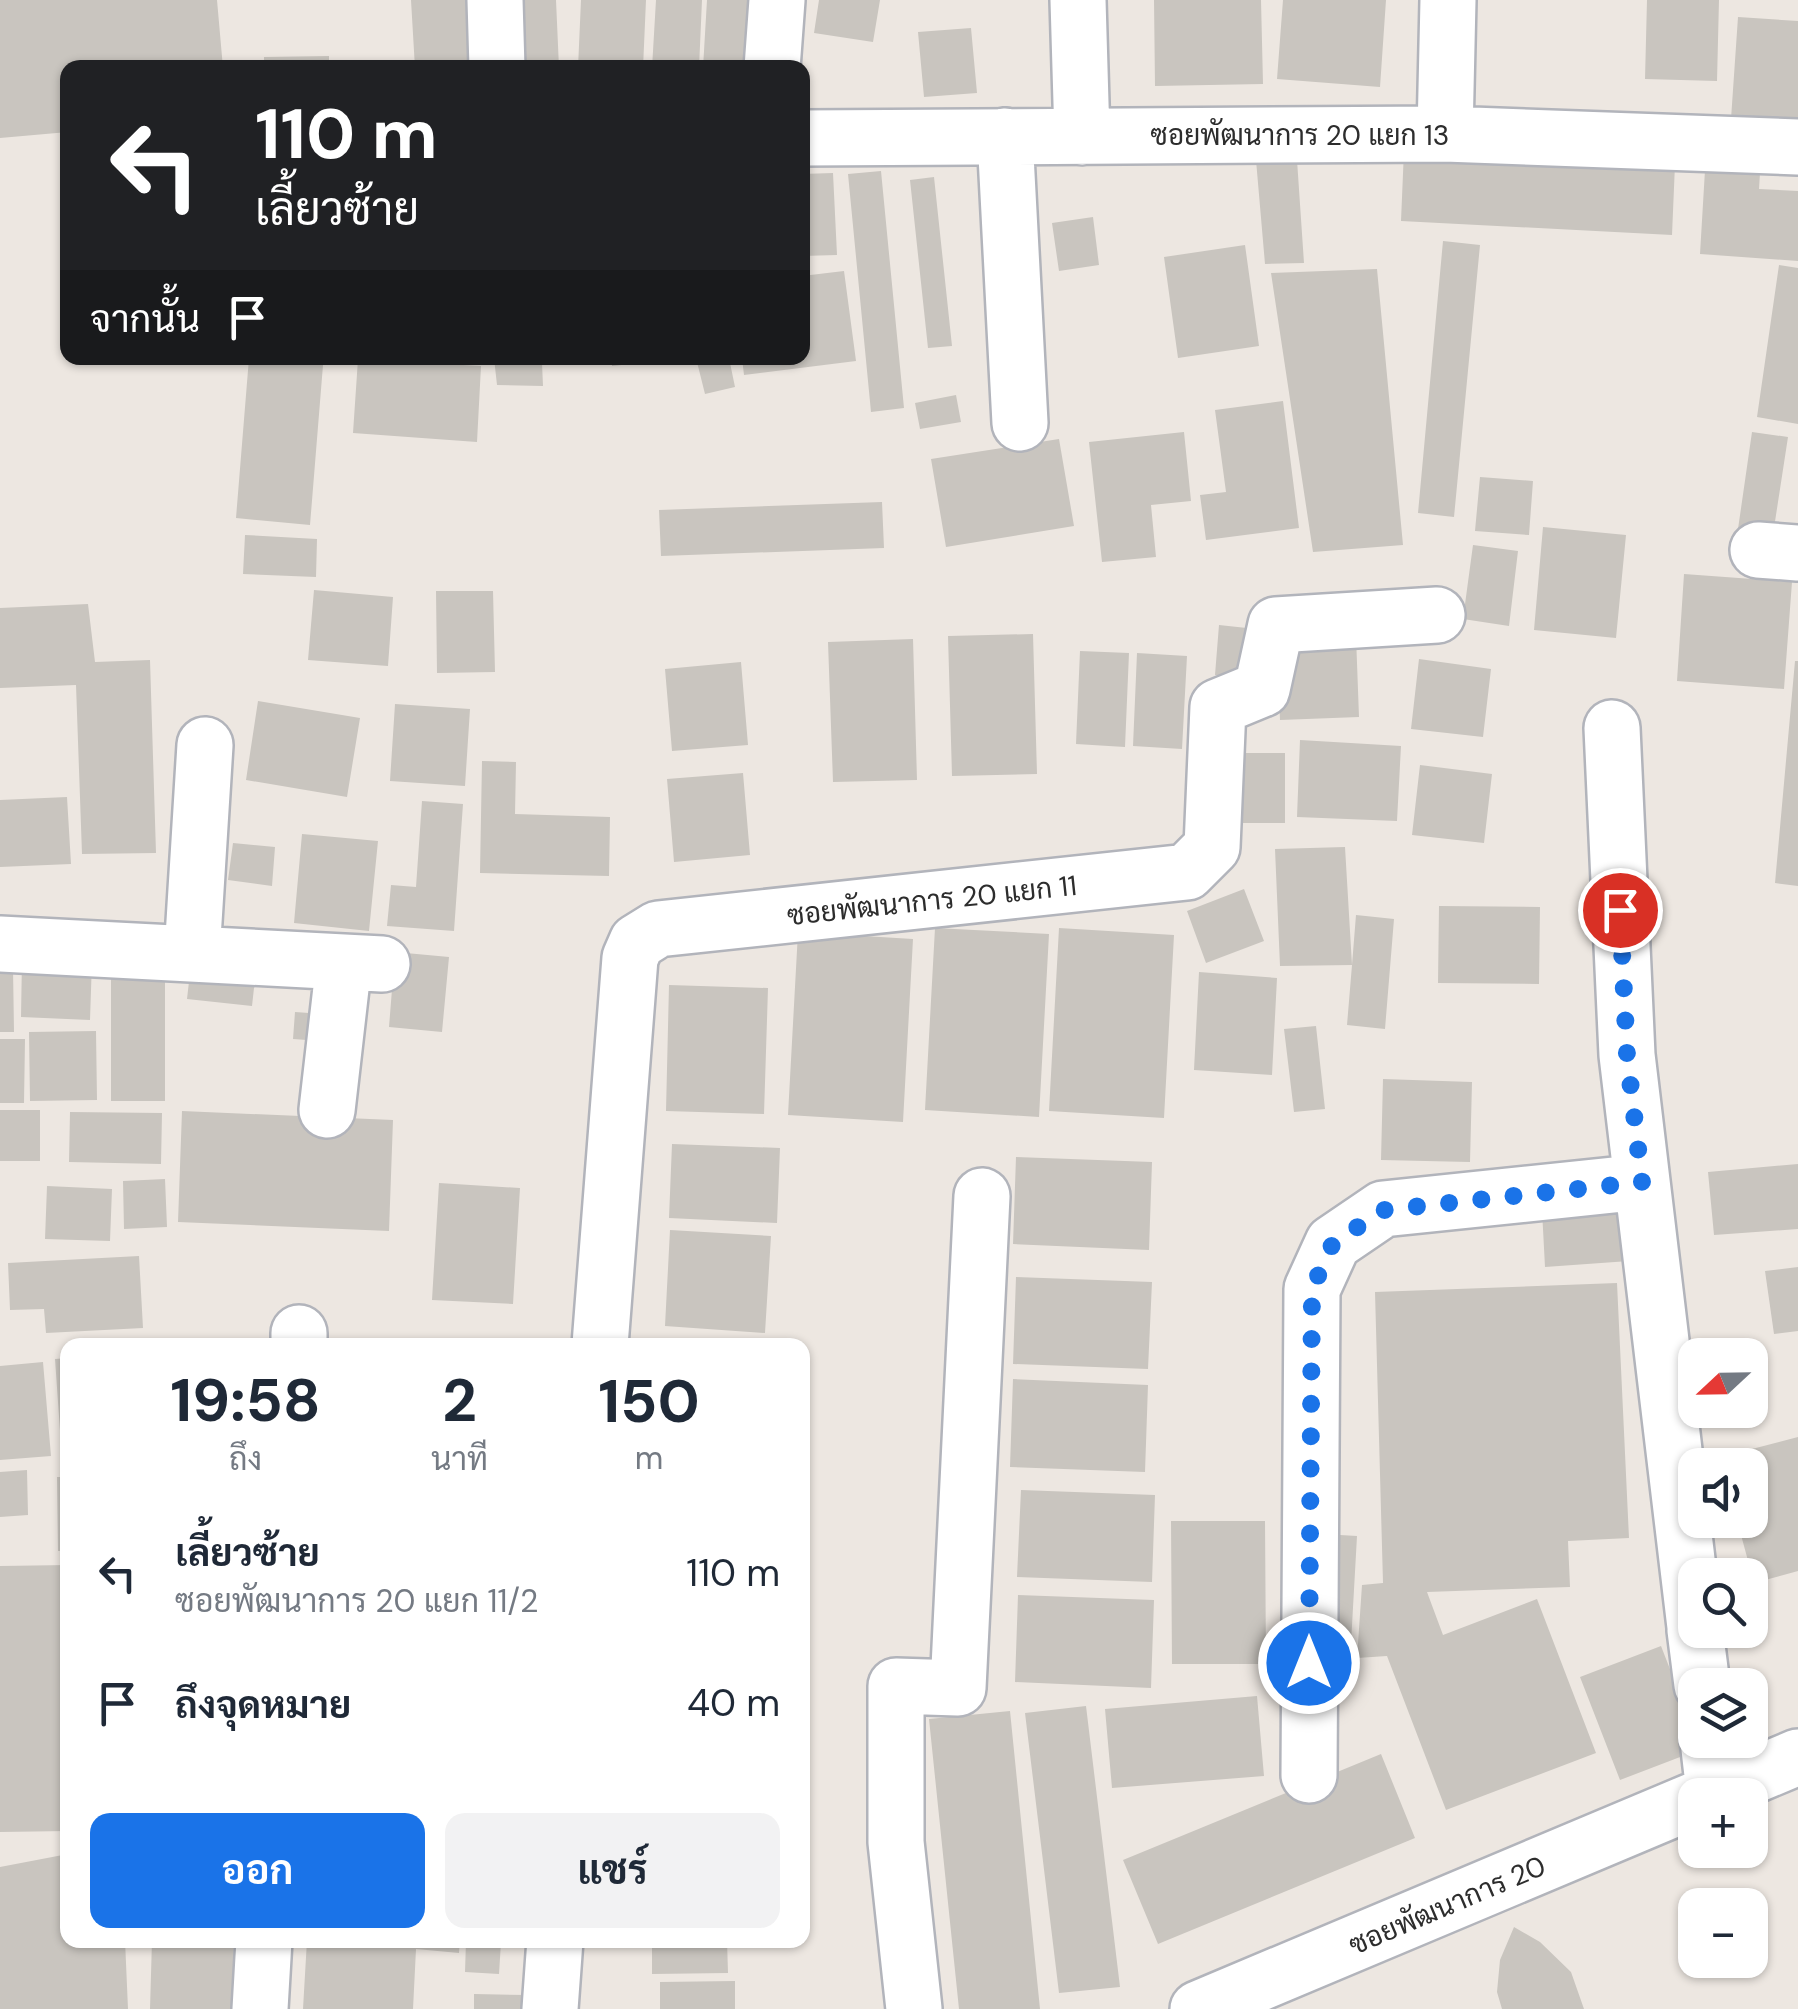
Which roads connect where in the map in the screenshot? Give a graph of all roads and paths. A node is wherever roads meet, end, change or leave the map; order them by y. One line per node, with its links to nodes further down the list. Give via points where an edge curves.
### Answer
1 (495, 0): 5 (street)
2 (777, 0): 6 (street)
3 (1078, 0): 9 (street)
4 (1448, 0): 7 (street)
5 (496, 60)
6 (773, 60)
7 (1445, 134): 9 (street, ซอยพัฒนาการ 20 แยก 13); 11 (street, ซอยพัฒนาการ 20 แยก 13)
8 (1005, 136): 9 (street, ซอยพัฒนาการ 20 แยก 13); 10 (street, ซอยพัฒนาการ 20 แยก 13); 12 (street)
9 (1082, 136)
10 (810, 138)
11 (1798, 147)
12 (1020, 423)
13 (1437, 615): 21 (street, ซอยพัฒนาการ 20 แยก 11, via 1276,625 1262,688 1218,707 1212,848 1187,872 658,928 637,942 630,958)
14 (1612, 728): 19 (street, via 1627,1055)
15 (205, 744): 17 (street)
16 (0, 944): 17 (street)
17 (192, 954): 18 (street, via 363,964)
18 (327, 1110)
19 (1642, 1182): 22 (street); 24 (street, via 1384,1210 1333,1243 1312,1289)
20 (982, 1196): 33 (street, via 958,1688 896,1686 896,1842)
21 (601, 1338)
22 (1687, 1558)
23 (1798, 1757): 25 (street, ซอยพัฒนาการ 20)
24 (1308, 1775)
25 (1721, 1778)
26 (1678, 1796): 29 (street, ซอยพัฒนาการ 20)
27 (264, 1948): 31 (street)
28 (554, 1948): 32 (street)
29 (1294, 1990): 30 (street, ซอยพัฒนาการ 20)
30 (1208, 2007)
31 (260, 2009)
32 (550, 2009)
33 (914, 2009)

